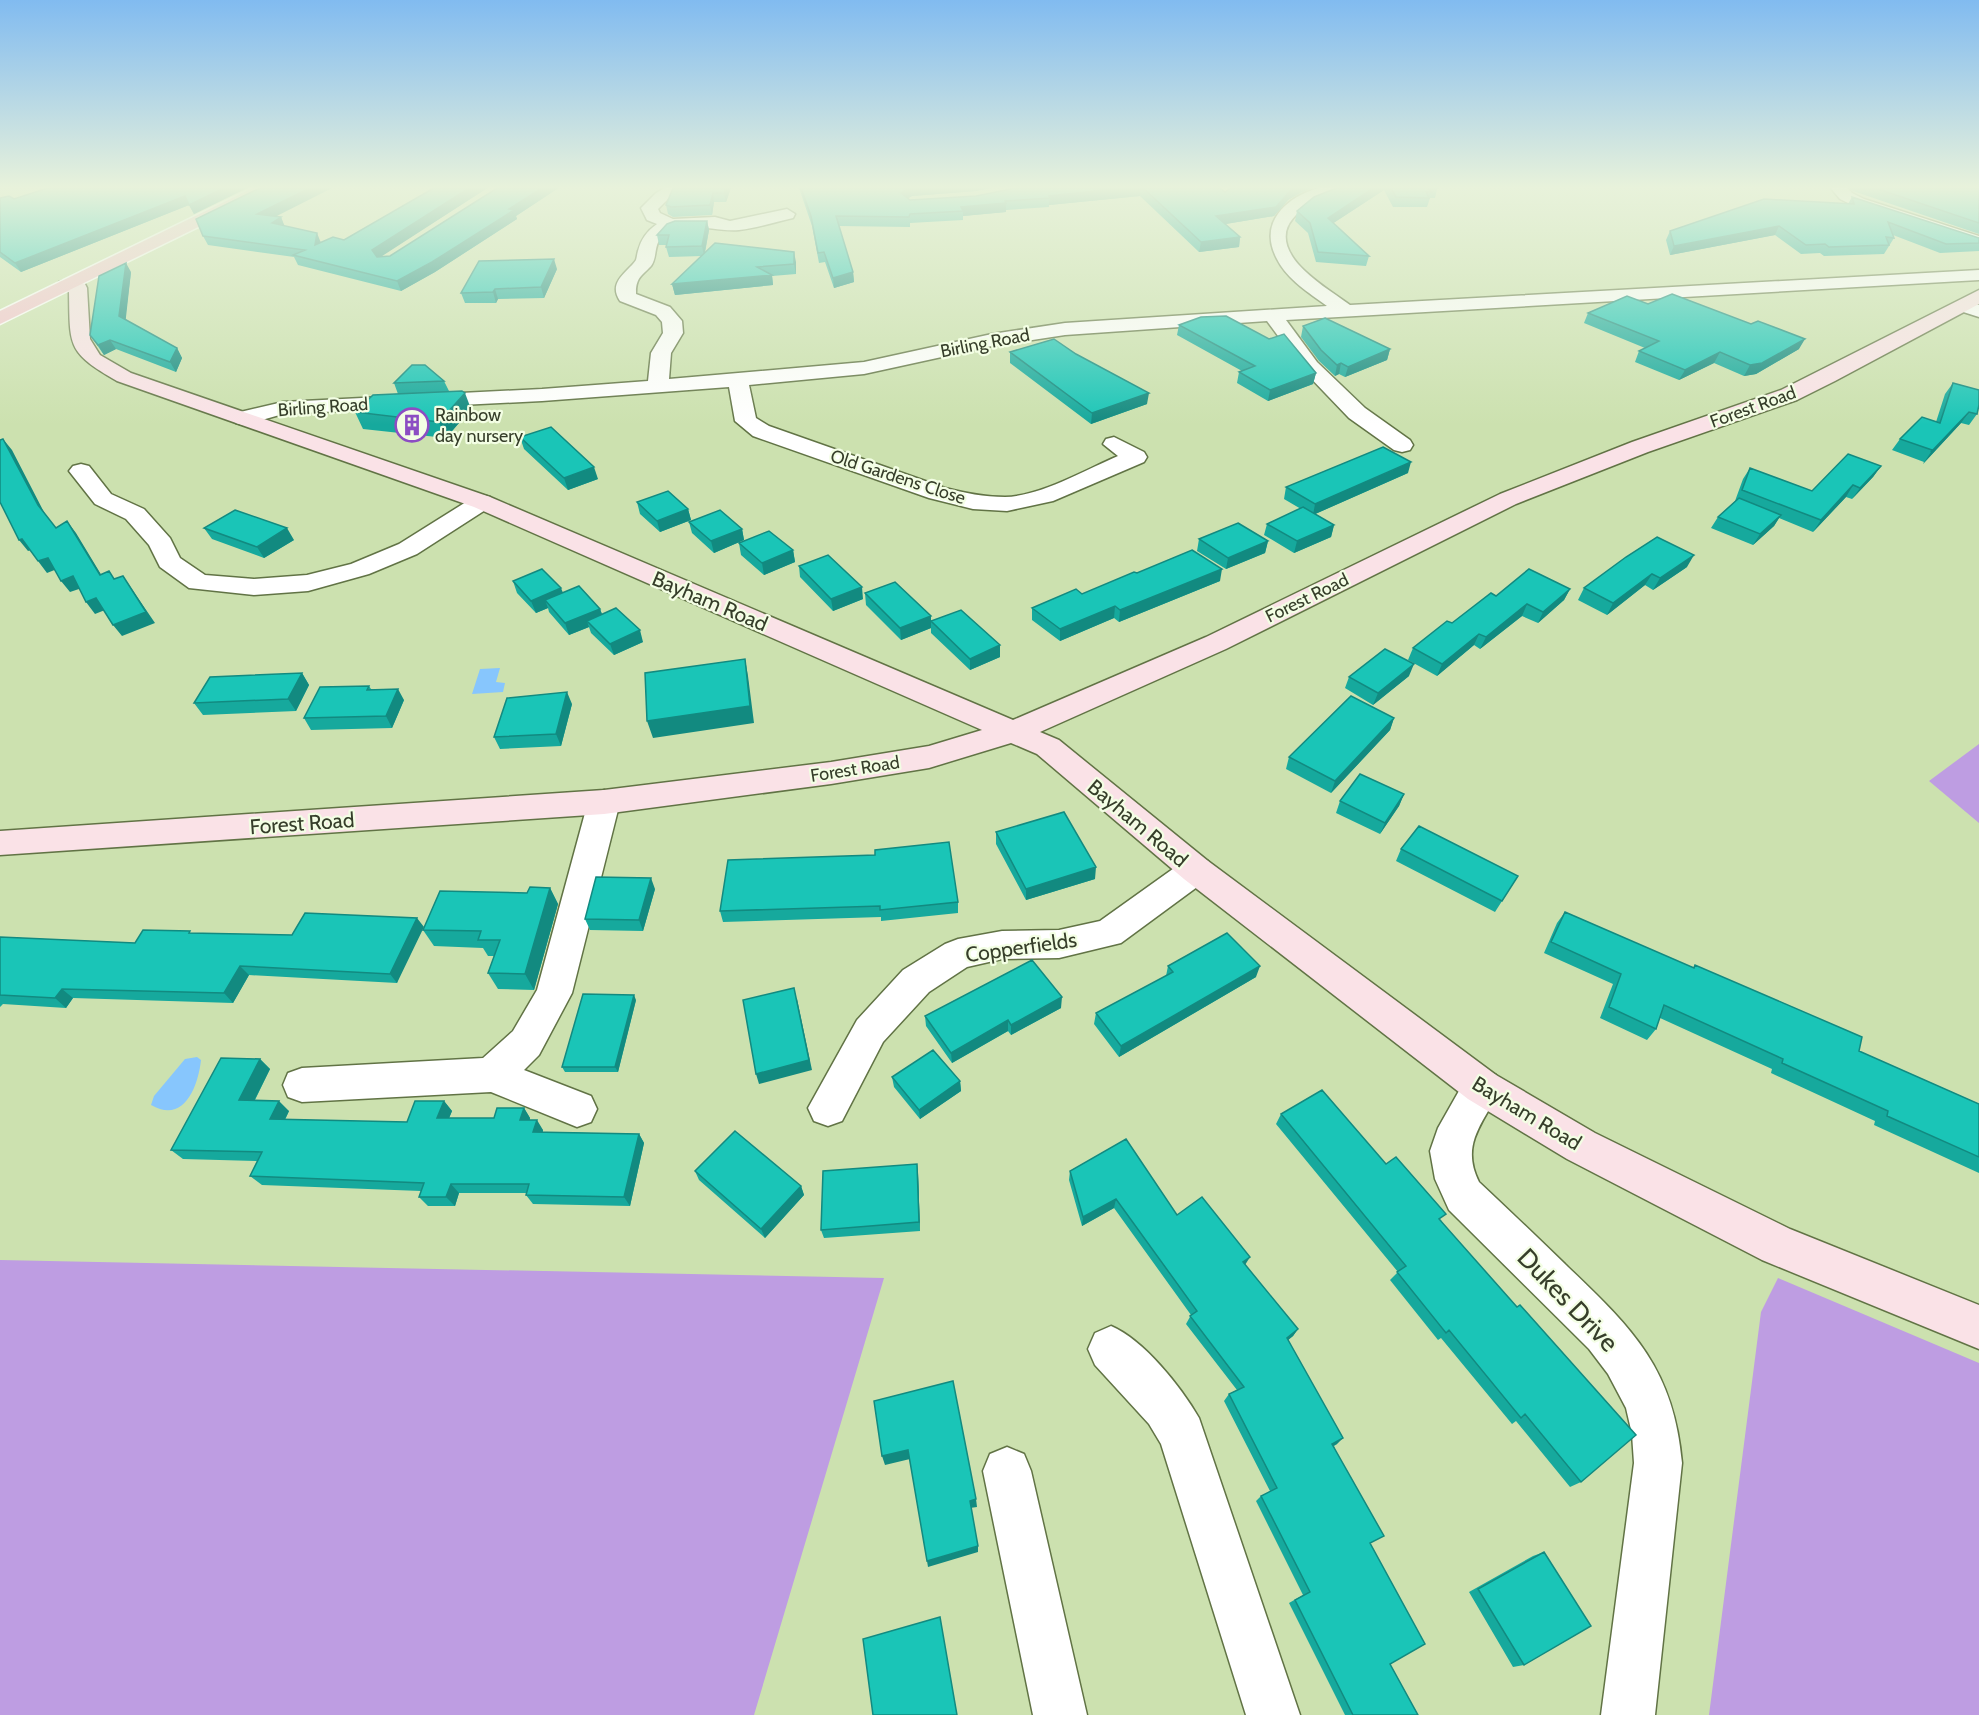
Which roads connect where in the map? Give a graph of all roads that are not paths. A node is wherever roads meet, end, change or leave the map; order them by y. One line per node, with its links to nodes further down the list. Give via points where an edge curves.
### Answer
1 (109, 265): 5 (main road)
2 (641, 265): 11 (street, via 634,269 625,288 627,297 663,311 672,321 673,333 661,353)
3 (1290, 265): 7 (street)
4 (1979, 275): 7 (street, Birling Road)
5 (66, 286): 9 (main road); 12 (main road, via 78,288 80,339 93,359 124,377)
6 (1974, 304): 17 (main road, Forest Road, via 1789,395 1508,499 1216,643)
7 (1346, 311): 8 (street, Birling Road)
8 (1273, 315): 10 (street, Birling Road, via 1065,329 992,340 864,368); 14 (street, via 1310,366 1357,413)
9 (0, 318)
10 (738, 381): 11 (street, Birling Road); 13 (street, Old Gardens Close, via 746,421 761,431 973,502 1007,504 1045,496 1136,457)
11 (658, 387): 12 (street, Birling Road, via 283,408)
12 (244, 418): 16 (main road, Bayham Road)
13 (1114, 444)
14 (1402, 445)
15 (81, 471): 16 (street, via 103,499 135,514 161,543 169,562 198,582 254,587 308,583 360,569 408,549)
16 (482, 502): 17 (main road, Bayham Road)
17 (1012, 732): 18 (main road, Forest Road, via 929,757); 20 (main road, Bayham Road, via 1048,747)
18 (604, 802): 19 (main road, Forest Road); 21 (street, via 554,993 526,1043)
19 (0, 843)
20 (1196, 870): 23 (main road, Bayham Road); 24 (street, Copperfields, via 1109,933 1059,944 1002,945 958,954 916,981 870,1031)
21 (492, 1075): 22 (street); 25 (street)
22 (302, 1084)
23 (1482, 1087): 26 (main road, Bayham Road, via 1581,1146 1777,1245); 31 (street, Dukes Drive, via 1452,1139 1449,1150 1455,1179 1464,1196 1605,1333 1640,1384 1650,1408 1658,1463)
24 (828, 1108)
25 (577, 1109)
26 (1979, 1327)
27 (1111, 1349): 30 (street, via 1160,1401 1182,1435)
28 (1007, 1471): 29 (street)
29 (1060, 1715)
30 (1273, 1715)
31 (1628, 1715)

